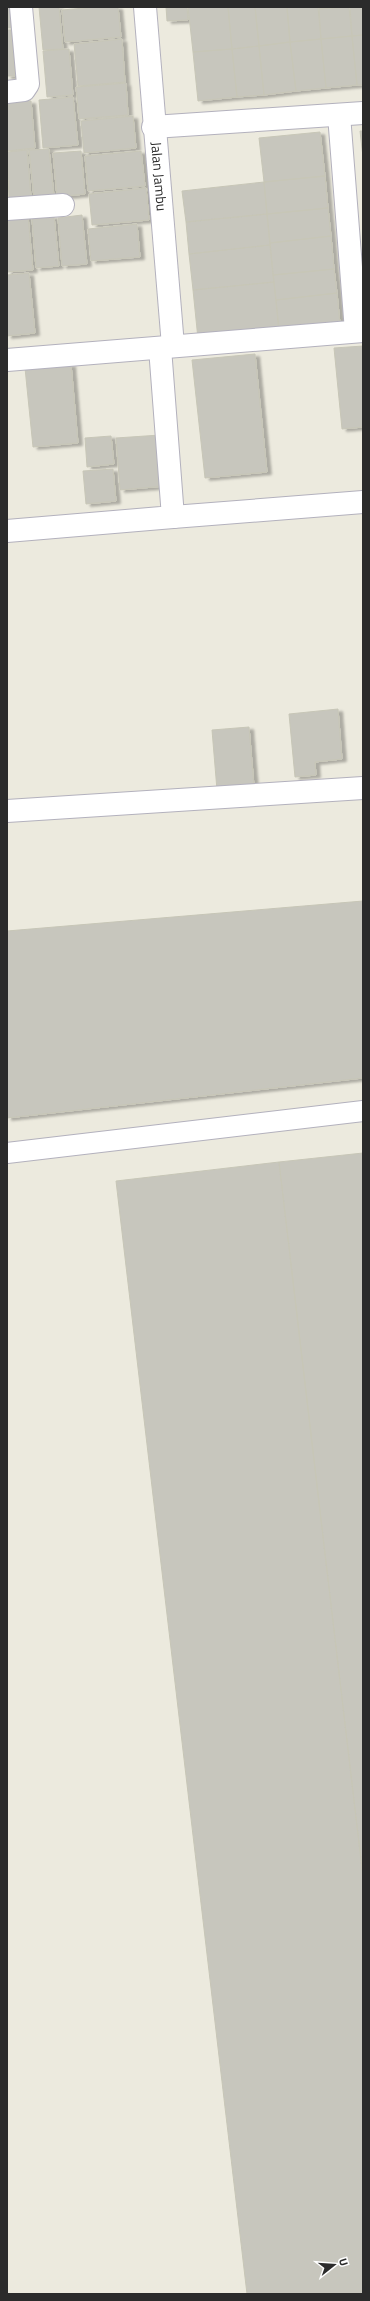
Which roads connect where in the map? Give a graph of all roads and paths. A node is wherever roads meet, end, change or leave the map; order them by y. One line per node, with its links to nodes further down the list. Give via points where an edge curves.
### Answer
1 (21, 7): 3 (street, via 28,84 24,90)
2 (145, 7): 6 (street, Jalan Jambu)
3 (7, 92)
4 (363, 113): 5 (street)
5 (339, 115): 6 (street); 9 (street)
6 (153, 127): 10 (street, Jalan Jambu)
7 (63, 205): 8 (street)
8 (7, 209)
9 (360, 331): 10 (street)
10 (167, 347): 11 (street); 13 (street, Jalan Jambu)
11 (7, 360)
12 (363, 502): 13 (street)
13 (173, 517): 14 (street)
14 (7, 532)
15 (363, 788): 16 (street)
16 (7, 811)
17 (363, 1111): 18 (lane)
18 (7, 1153)

